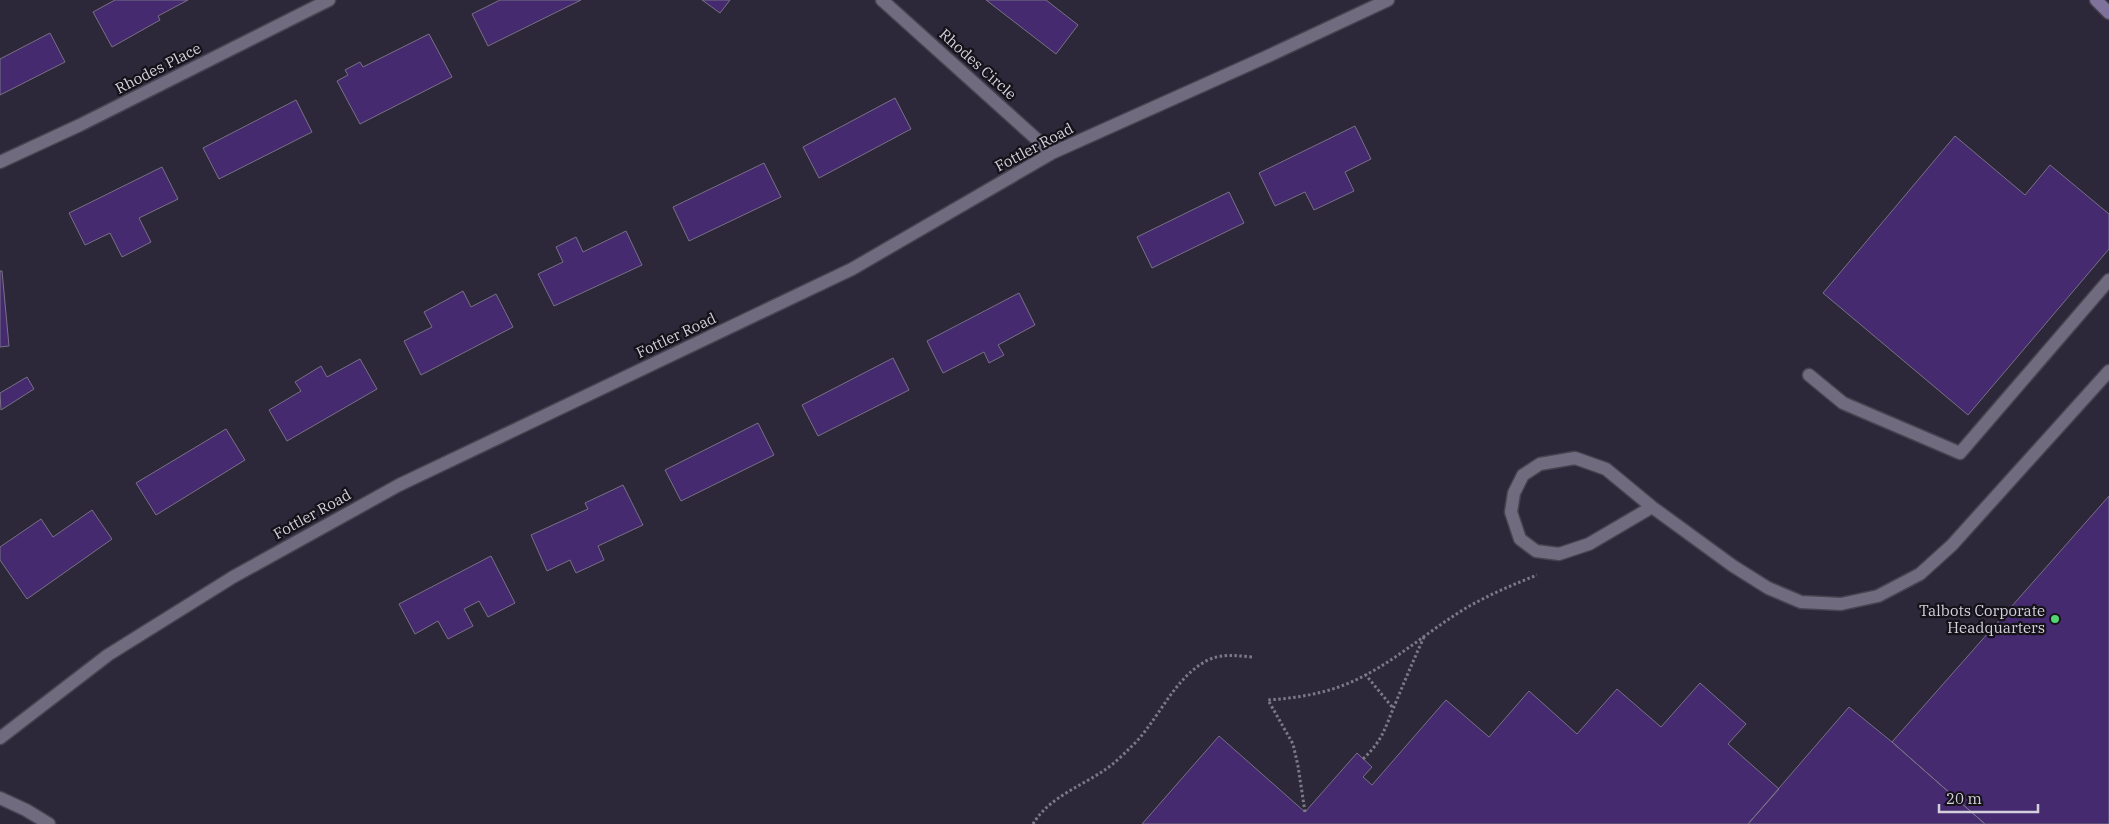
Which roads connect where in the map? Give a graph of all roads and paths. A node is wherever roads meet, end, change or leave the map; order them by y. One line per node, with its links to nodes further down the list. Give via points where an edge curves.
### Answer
1 (329, 0): 7 (street, Rhodes Place)
2 (882, 0): 6 (street, Rhodes Circle)
3 (1388, 0): 6 (street, Fottler Road)
4 (2096, 0): 5 (street)
5 (2109, 13)
6 (1052, 154): 17 (street, Fottler Road, via 852,269 399,485 324,526 233,577 108,655)
7 (0, 162)
8 (2109, 280): 10 (street, via 1960,452 1843,403)
9 (2109, 371): 11 (street, via 1952,545 1920,574 1878,596 1841,604 1802,602 1768,588 1733,566)
10 (1809, 375)
11 (1652, 507): 11 (street, via 1606,469 1575,458 1540,464 1523,475 1514,493 1511,512 1520,539 1536,551 1559,554 1589,544)
12 (1541, 574): 13 (path, via 1508,586 1459,612)
13 (1424, 636): 15 (path); 16 (path)
14 (1253, 657): 22 (path, via 1226,654 1208,660 1190,673 1134,745 1108,768 1054,802)
15 (1365, 674): 16 (path); 20 (path, via 1326,691 1268,700 1293,744)
16 (1393, 708): 18 (path, via 1386,730)
17 (0, 738)
18 (1363, 759)
19 (0, 798): 21 (street)
20 (1305, 812)
21 (49, 824)
22 (1033, 824)

